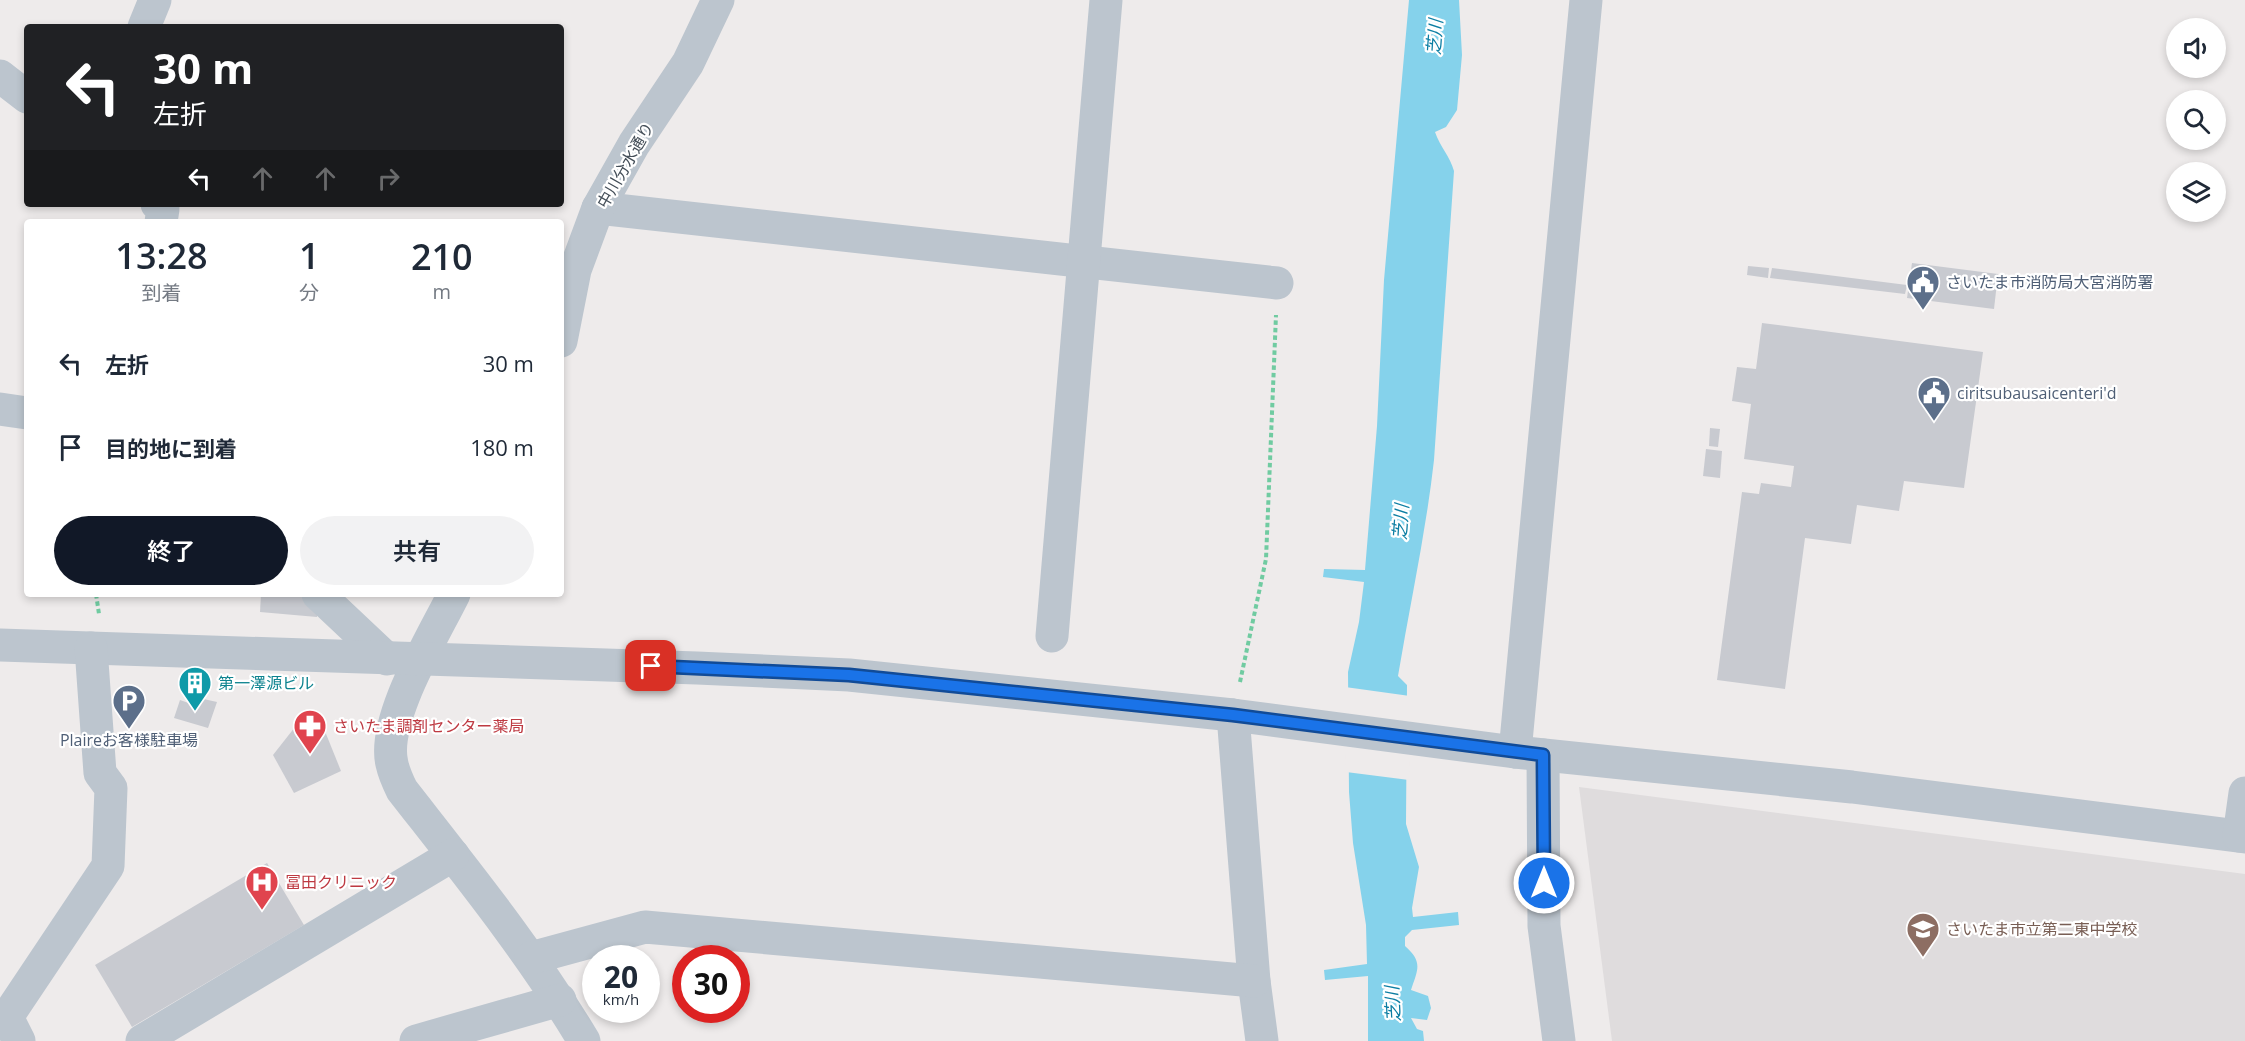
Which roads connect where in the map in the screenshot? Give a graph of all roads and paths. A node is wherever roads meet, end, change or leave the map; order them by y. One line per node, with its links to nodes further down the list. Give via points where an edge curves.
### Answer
1 (155, 0): 5 (street)
2 (717, 0): 8 (street, 中川分水通り, via 688,63 634,144)
3 (1106, 0): 9 (street)
4 (1586, 0): 22 (street)
5 (145, 24)
6 (0, 76): 7 (street)
7 (24, 95)
8 (598, 208): 9 (street); 11 (street, 中川分水通り, via 576,270)
9 (1085, 261): 10 (street); 16 (street)
10 (1277, 283): 21 (path, via 1266,560)
11 (564, 327)
12 (0, 409): 13 (street)
13 (24, 413)
14 (321, 597): 19 (street)
15 (453, 597): 20 (street)
16 (1052, 636)
17 (0, 645): 18 (street)
18 (91, 648): 19 (street); 29 (street, via 100,772 111,788 108,866 7,1017)
19 (387, 658): 20 (street)
20 (422, 659): 21 (street, via 849,675); 25 (street, via 402,700 391,735 391,764 402,790)
21 (1233, 715): 22 (street); 27 (street)
22 (1516, 752): 24 (street, via 1851,787); 34 (street)
23 (2245, 793): 24 (street)
24 (2242, 836)
25 (453, 855): 26 (street); 30 (street)
26 (531, 958): 27 (street, via 645,927); 28 (street)
27 (1254, 981): 33 (street)
28 (560, 1000): 31 (street); 32 (street)
29 (19, 1041)
30 (142, 1041)
31 (416, 1041)
32 (584, 1041)
33 (1262, 1041)
34 (1559, 1041)

